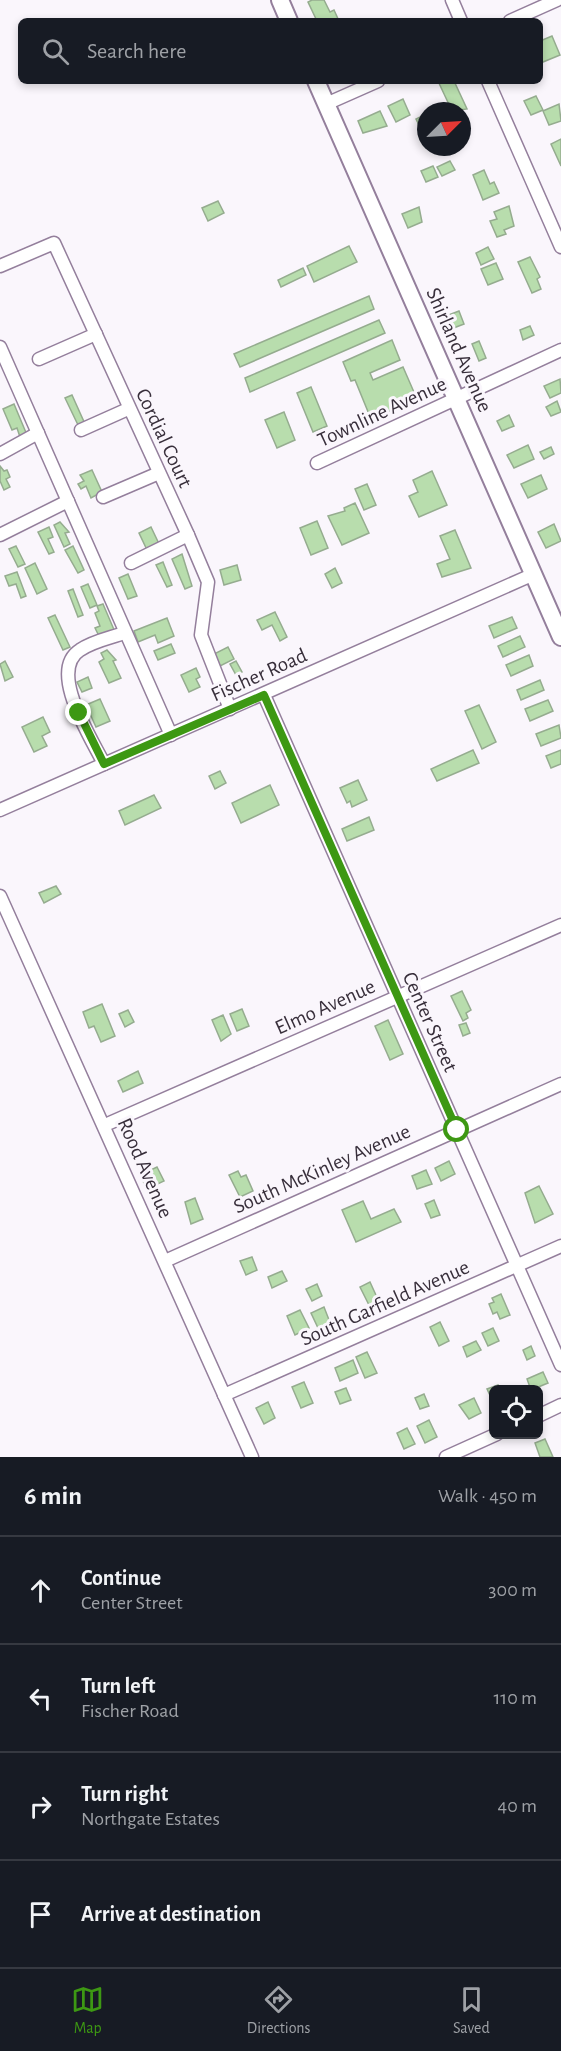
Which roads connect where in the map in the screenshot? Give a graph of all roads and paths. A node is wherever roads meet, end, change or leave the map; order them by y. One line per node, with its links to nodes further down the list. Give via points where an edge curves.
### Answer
1 (280, 0): 4 (street)
2 (452, 0): 5 (street)
3 (556, 0): 6 (street)
4 (288, 18)
5 (460, 18)
6 (517, 18)
7 (317, 84): 10 (street, Shirland Avenue)
8 (371, 84): 10 (street)
9 (489, 84): 11 (street)
10 (326, 104): 18 (street, Shirland Avenue)
11 (561, 246)
12 (0, 266): 13 (street, Cordial Court, via 54,243)
13 (96, 334): 16 (street); 19 (street, Cordial Court)
14 (0, 347): 17 (street)
15 (561, 350): 18 (street, Townline Avenue)
16 (39, 359)
17 (4, 365): 21 (street)
18 (457, 399): 23 (street, Townline Avenue); 30 (street, Shirland Avenue)
19 (128, 409): 20 (street); 24 (street, Cordial Court)
20 (81, 430)
21 (38, 433): 22 (street); 26 (street)
22 (0, 454)
23 (317, 463)
24 (159, 473): 25 (street); 28 (street, Cordial Court)
25 (103, 497)
26 (68, 501): 27 (street); 31 (street)
27 (0, 535)
28 (188, 535): 29 (street); 34 (street, Cordial Court, via 208,582 201,635)
29 (130, 563)
30 (534, 574): 32 (street, Shirland Avenue); 33 (street, Fischer Road)
31 (124, 633): 35 (street); 36 (street, via 80,650 70,661 68,684)
32 (561, 637)
33 (264, 695): 34 (street, Fischer Road); 40 (street, Center Street)
34 (230, 709): 35 (street, Fischer Road)
35 (171, 735): 36 (street, Fischer Road)
36 (104, 764): 37 (street, Fischer Road)
37 (0, 810)
38 (0, 896): 42 (street, Rood Avenue)
39 (561, 925): 40 (street, Elmo Avenue)
40 (398, 997): 42 (street, Elmo Avenue); 43 (street, Center Street)
41 (561, 1084): 43 (street, South McKinley Avenue)
42 (105, 1125): 45 (street, Rood Avenue)
43 (457, 1130): 45 (street, South McKinley Avenue); 46 (street, Center Street)
44 (561, 1246): 46 (street, South Garfield Avenue)
45 (165, 1261): 48 (street, Rood Avenue)
46 (516, 1266): 47 (street, Center Street); 48 (street, South Garfield Avenue)
47 (561, 1365)
48 (224, 1395): 52 (street, Rood Avenue)
49 (561, 1405): 50 (street)
50 (543, 1414)
51 (489, 1438): 53 (street)
52 (252, 1457)
53 (446, 1457)

